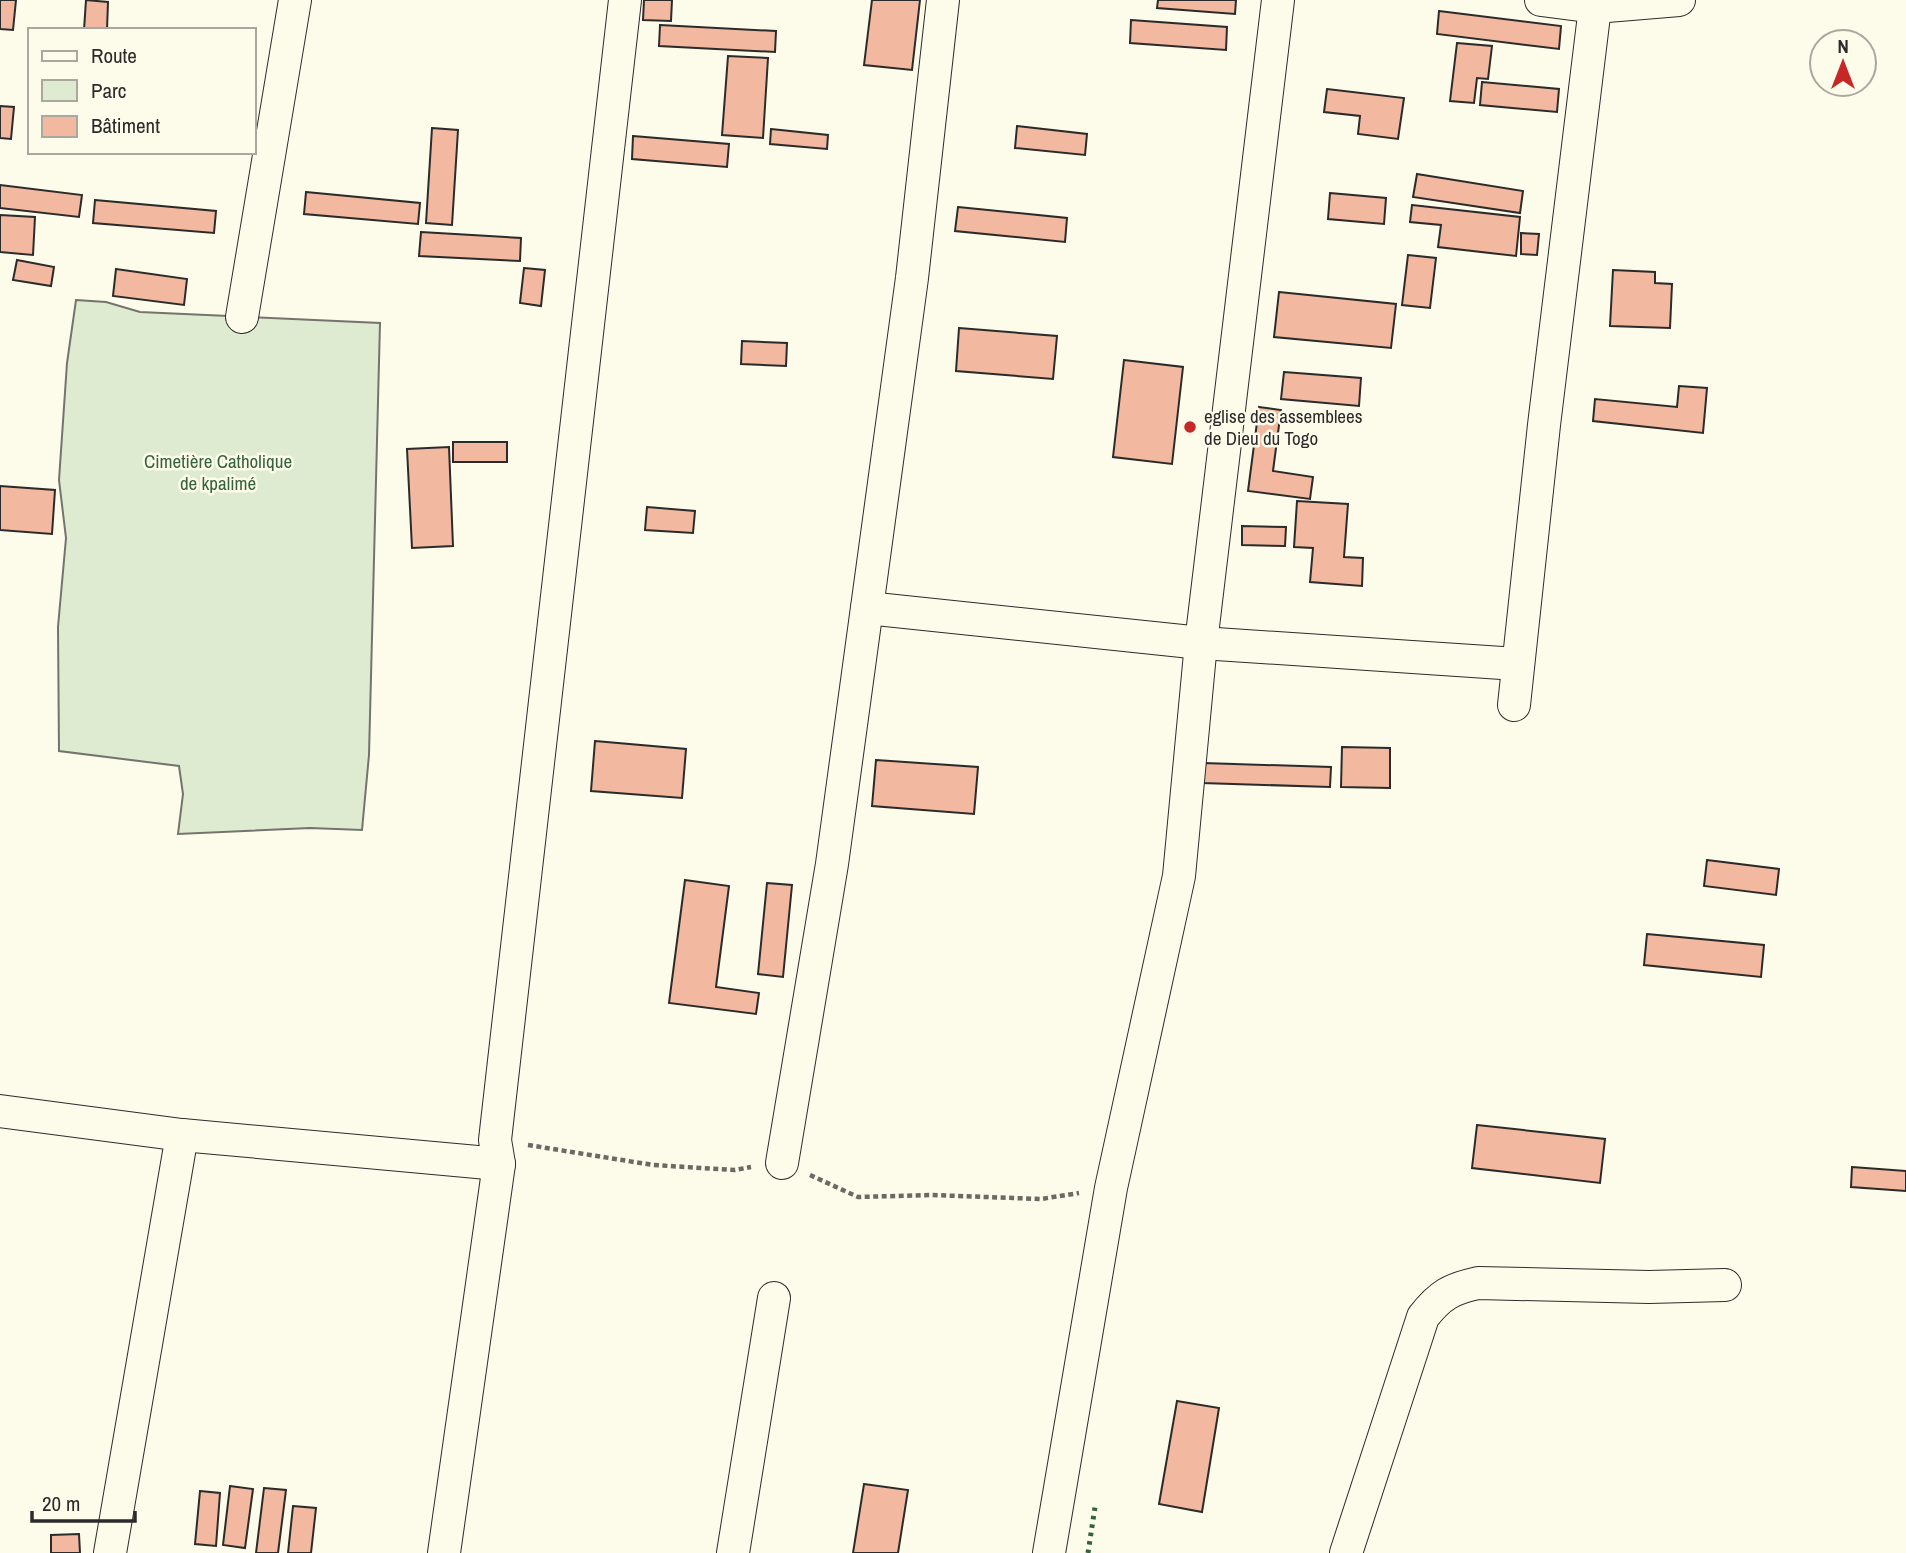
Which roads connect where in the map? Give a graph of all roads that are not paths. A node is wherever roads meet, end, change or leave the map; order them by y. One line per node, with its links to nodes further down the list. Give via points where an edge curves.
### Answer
1 (295, 0): 8 (street)
2 (625, 0): 16 (street, via 495,1140)
3 (943, 0): 9 (street, via 912,278)
4 (1278, 0): 10 (street)
5 (1541, 0): 7 (street)
6 (1679, 0): 7 (street)
7 (1595, 8): 11 (street)
8 (242, 317)
9 (867, 608): 10 (street); 15 (street, via 832,864)
10 (1201, 643): 11 (street); 22 (street, via 1179,876 1111,1188)
11 (1517, 664): 12 (street)
12 (1514, 705)
13 (0, 1111): 14 (street)
14 (182, 1135): 16 (street); 19 (street)
15 (782, 1163)
16 (499, 1164): 20 (street)
17 (1725, 1285): 23 (street, via 1479,1283 1455,1288 1436,1301 1423,1317)
18 (774, 1298): 21 (street)
19 (110, 1553)
20 (444, 1553)
21 (733, 1553)
22 (1049, 1553)
23 (1346, 1553)

